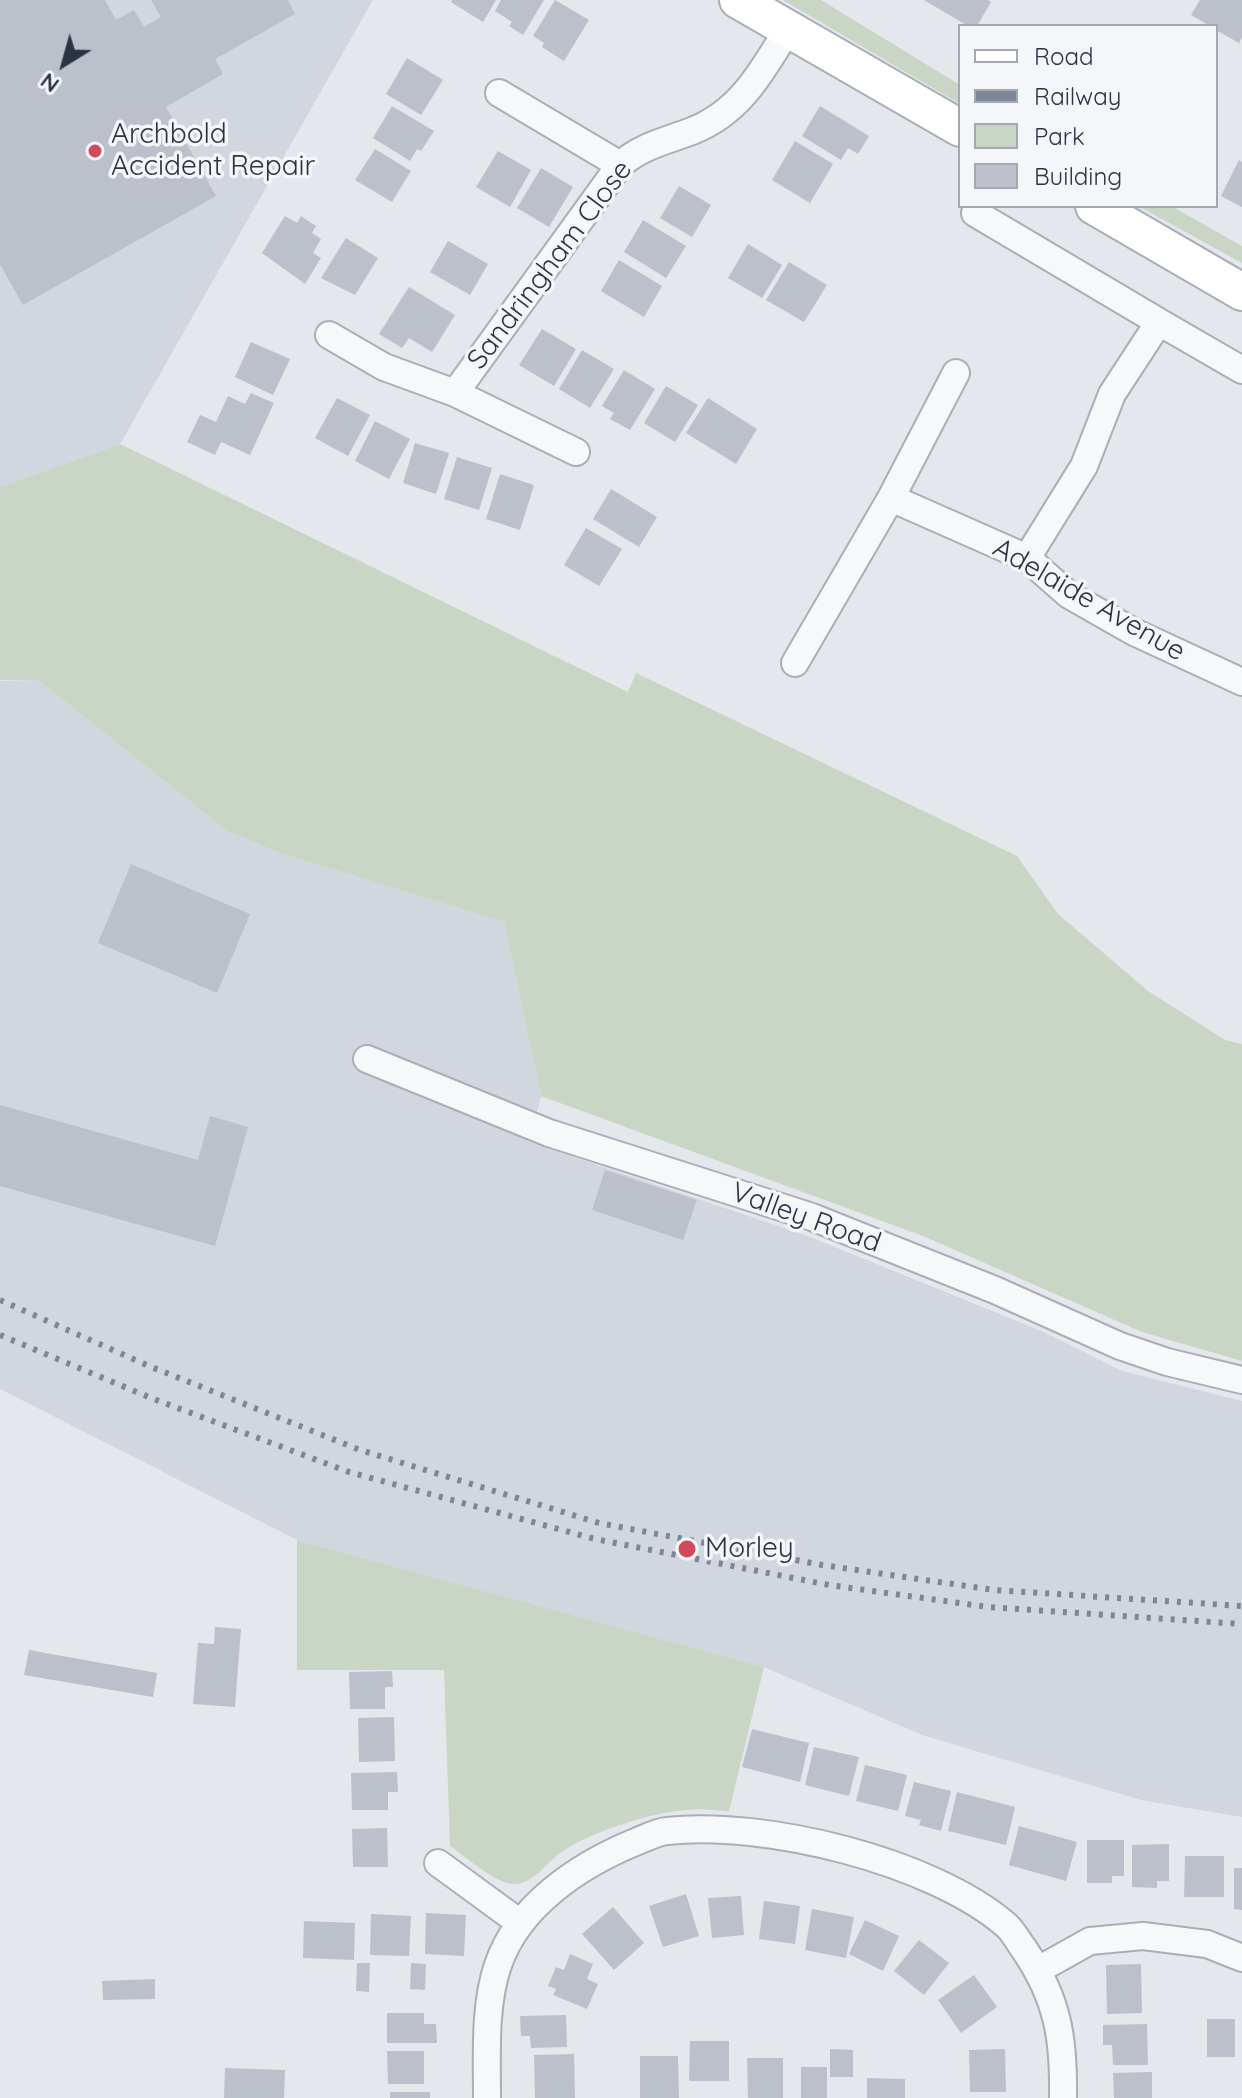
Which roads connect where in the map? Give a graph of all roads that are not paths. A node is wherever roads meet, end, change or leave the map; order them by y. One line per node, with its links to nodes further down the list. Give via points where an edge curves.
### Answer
1 (738, 0): 2 (street)
2 (788, 29): 4 (street); 5 (street, Sandringham Close, via 749,91 727,114 656,143)
3 (499, 93): 5 (street)
4 (958, 127)
5 (620, 165): 13 (street, Sandringham Close)
6 (1097, 208): 8 (street)
7 (975, 213): 9 (street)
8 (1242, 292)
9 (1159, 322): 11 (street); 16 (street, via 1112,394 1084,466)
10 (329, 335): 13 (street, Sandringham Close, via 384,367)
11 (1242, 370)
12 (956, 373): 15 (street)
13 (455, 393): 14 (street)
14 (576, 452)
15 (891, 498): 16 (street, Adelaide Avenue); 17 (street)
16 (1027, 558): 18 (street, Adelaide Avenue, via 1069,595)
17 (795, 663)
18 (1242, 682)
19 (367, 1059): 20 (street, Valley Road, via 549,1133 812,1217 1120,1346)
20 (1242, 1380)
21 (438, 1863): 22 (street)
22 (520, 1923): 24 (street, via 553,1890 606,1854 664,1831 732,1829 896,1865 958,1893 1007,1926); 25 (street, via 498,1966 488,2024)
23 (1242, 1958): 24 (street, via 1207,1944 1143,1936 1090,1941)
24 (1038, 1970): 26 (street, via 1056,2009)
25 (487, 2098)
26 (1063, 2098)

